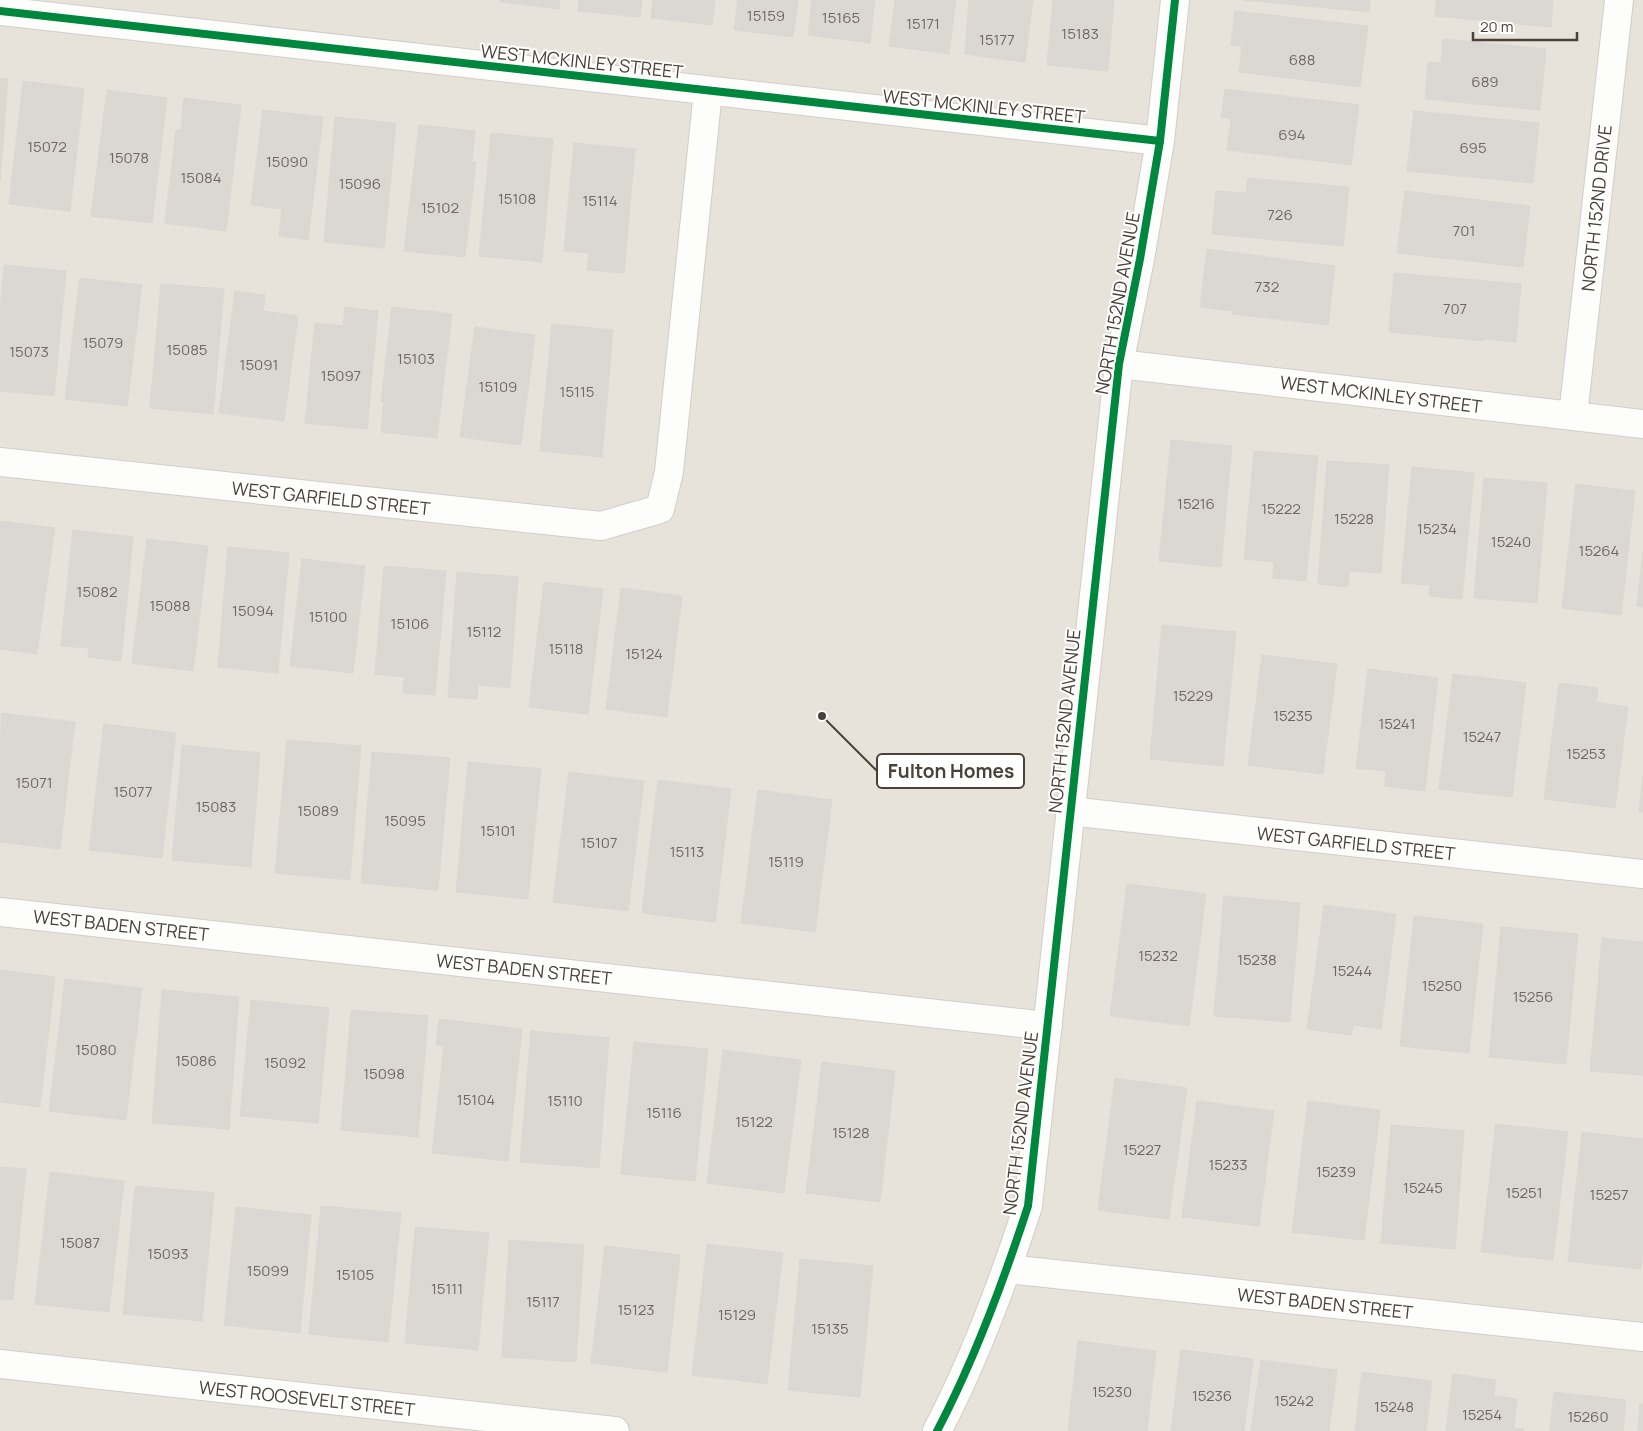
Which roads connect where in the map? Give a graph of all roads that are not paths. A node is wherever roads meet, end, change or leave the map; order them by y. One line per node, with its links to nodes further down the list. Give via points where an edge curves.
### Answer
1 (1175, 0): 5 (street, NORTH 152ND AVENUE)
2 (1619, 0): 7 (street, NORTH 152ND DRIVE)
3 (0, 11): 4 (street, WEST MCKINLEY STREET)
4 (708, 90): 5 (street, WEST MCKINLEY STREET); 9 (street, WEST GARFIELD STREET, via 669,472 660,509 600,526)
5 (1160, 141): 6 (street, NORTH 152ND AVENUE)
6 (1119, 364): 7 (street, WEST MCKINLEY STREET); 10 (street, NORTH 152ND AVENUE)
7 (1573, 416): 8 (street, WEST MCKINLEY STREET)
8 (1643, 424)
9 (0, 462)
10 (1069, 811): 11 (street, WEST GARFIELD STREET); 13 (street, NORTH 152ND AVENUE)
11 (1643, 874)
12 (0, 912): 13 (street, WEST BADEN STREET)
13 (1048, 1026): 14 (street, NORTH 152ND AVENUE, via 1028,1206)
14 (1008, 1269): 15 (street, WEST BADEN STREET); 18 (street, NORTH 152ND AVENUE, via 961,1385)
15 (1643, 1338)
16 (0, 1364): 17 (street, WEST ROOSEVELT STREET)
17 (615, 1431)
18 (937, 1431)

